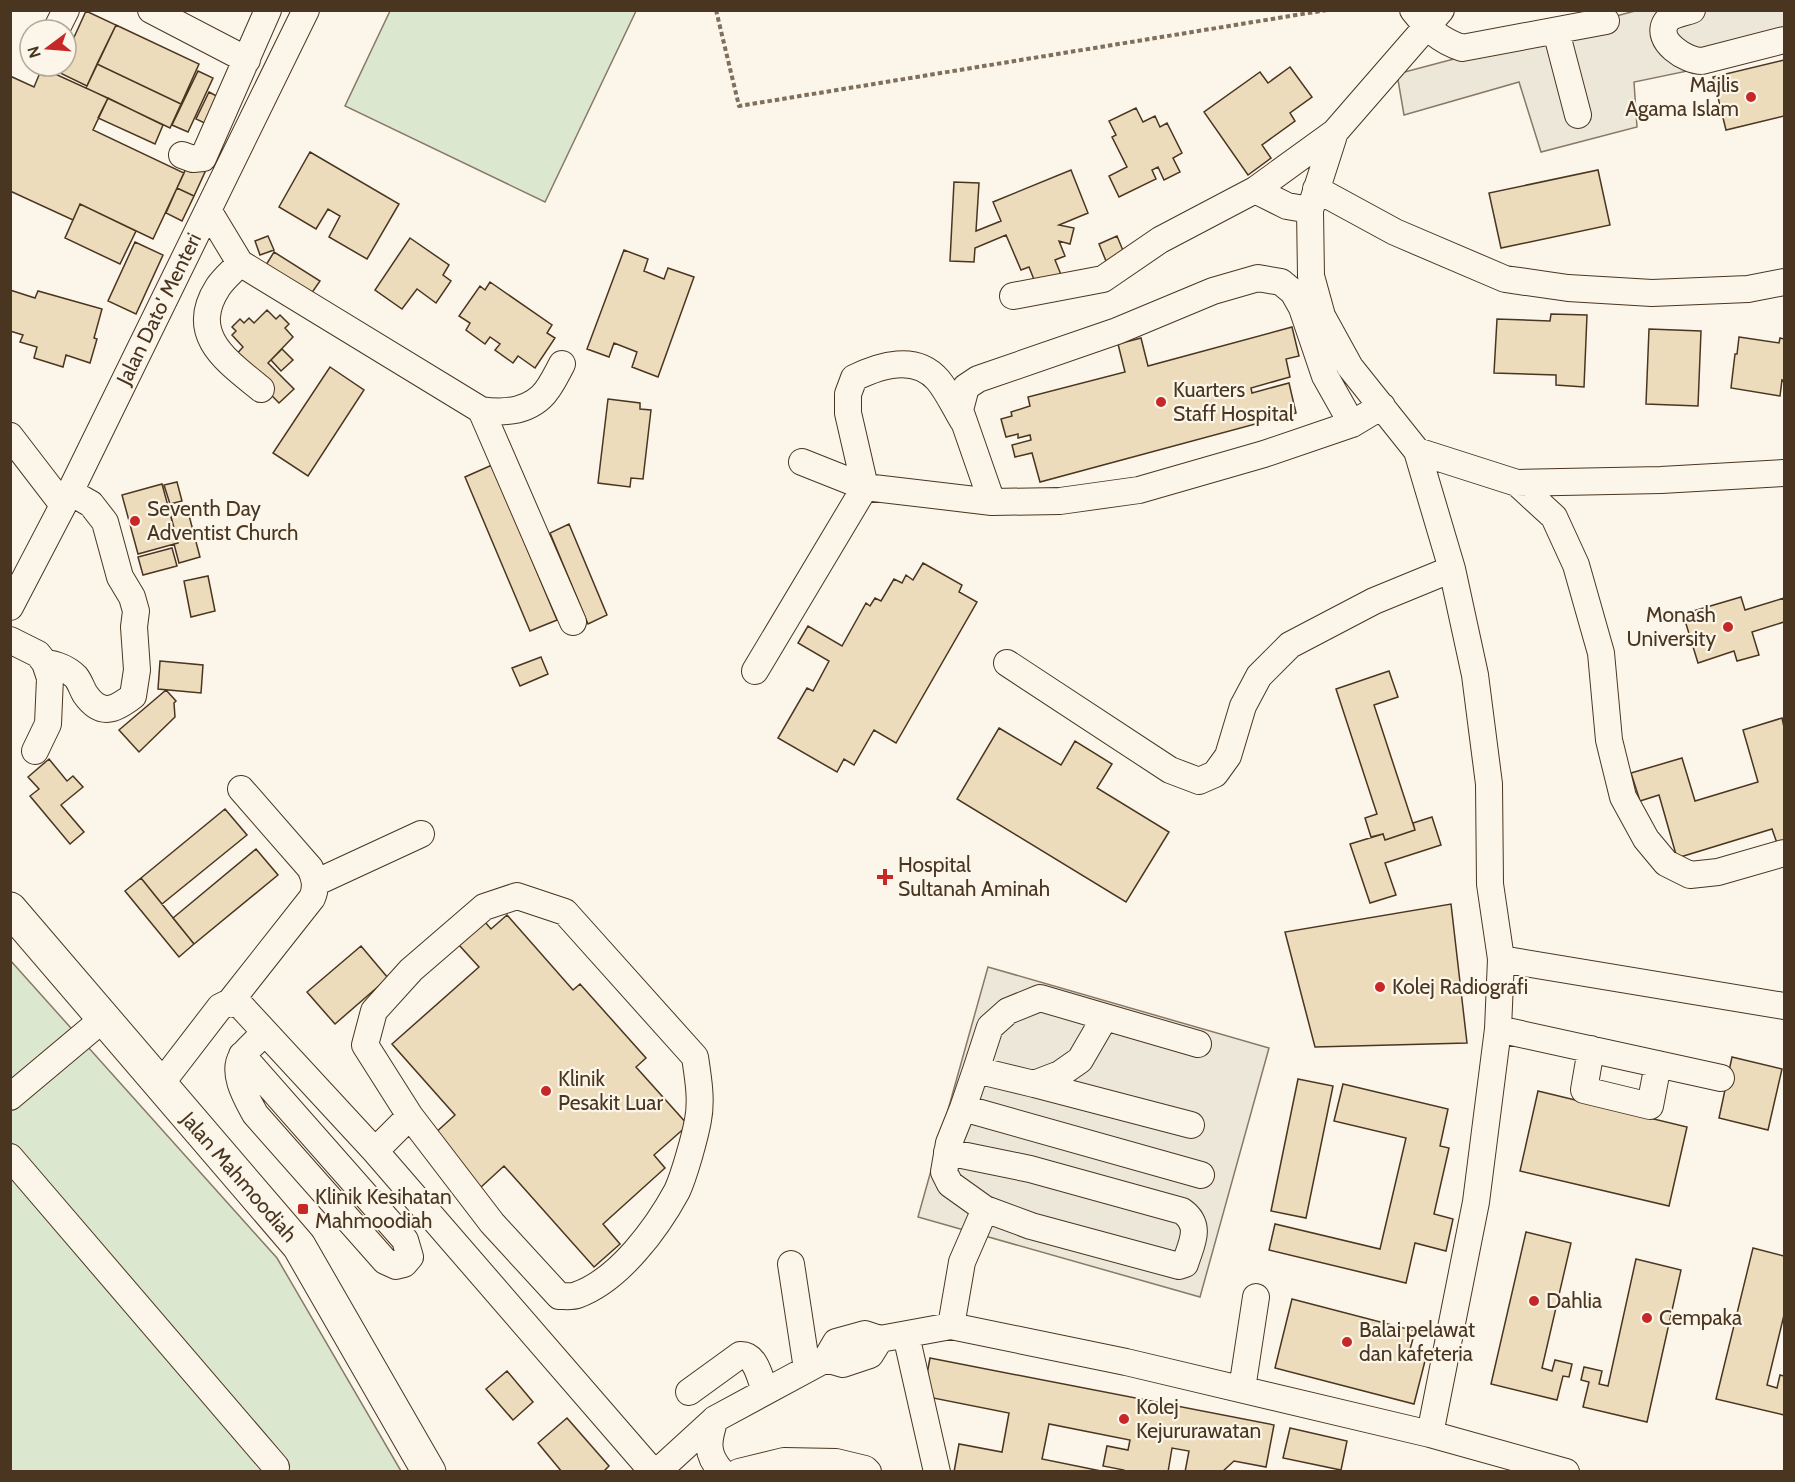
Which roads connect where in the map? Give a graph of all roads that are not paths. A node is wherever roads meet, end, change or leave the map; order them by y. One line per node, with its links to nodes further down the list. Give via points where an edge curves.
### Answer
1 (151, 10): 9 (street)
2 (268, 10): 9 (street)
3 (306, 10): 15 (street, Jalan Dato' Menteri)
4 (1692, 10): 8 (street, via 1667,21 1663,31 1666,41 1695,61)
5 (1427, 16): 7 (street, via 1445,42 1462,48); 11 (street)
6 (1606, 21): 7 (street)
7 (1556, 31): 10 (street)
8 (1785, 40)
9 (247, 60): 12 (street, via 203,158)
10 (1578, 115)
11 (1335, 132): 13 (street); 14 (street)
12 (183, 155)
13 (1256, 190): 14 (street, via 1287,206); 18 (street, via 1160,240 1103,279)
14 (1313, 200): 17 (street, via 1505,279 1652,293); 21 (street, via 1311,276 1322,316 1350,367)
15 (208, 210): 16 (street); 31 (street, Jalan Dato' Menteri)
16 (240, 263): 20 (street, via 218,287 206,320 214,347); 22 (street)
17 (1785, 282)
18 (1013, 296)
19 (562, 364): 22 (street, via 540,397 522,408 501,413)
20 (261, 389)
21 (1382, 406): 23 (street); 26 (street)
22 (481, 410): 35 (street)
23 (1352, 424): 24 (street, via 1325,376 1293,292 1281,282 1258,278 1213,291 1117,331 978,380 966,387 962,396 960,410); 32 (street, via 1139,490 1060,501)
24 (966, 426): 30 (street, via 936,378 922,368 903,363 881,366 854,378 848,394 848,413); 32 (street)
25 (10, 436): 31 (street)
26 (1417, 451): 29 (street); 33 (street)
27 (802, 462): 30 (street)
28 (1785, 473): 29 (street)
29 (1517, 483): 43 (street, via 1554,517 1576,565 1601,653 1609,740 1623,797 1646,839 1666,863 1690,875 1718,872)
30 (865, 487): 32 (street); 39 (street)
31 (66, 498): 34 (street, Jalan Dato' Menteri); 37 (street, via 91,504 105,522 120,577 132,597 136,611 134,696 108,710 97,707 76,677 57,665)
32 (992, 502)
33 (1452, 569): 38 (street, via 1374,601 1290,645 1259,676 1227,756 1215,774 1198,781 1170,770); 46 (street, via 1475,675 1489,784 1490,884)
34 (10, 607)
35 (573, 622)
36 (10, 640): 37 (street, via 38,654)
37 (45, 663): 40 (street, via 50,678 48,724)
38 (1007, 663)
39 (755, 671)
40 (35, 751)
41 (241, 789): 44 (street, via 310,868)
42 (421, 834): 44 (street)
43 (1785, 854)
44 (315, 883): 47 (street, via 312,898)
45 (10, 909): 50 (main road, Jalan Mahmoodiah)
46 (1502, 959): 48 (street); 51 (street)
47 (230, 1002): 52 (street, via 241,1006); 60 (street, via 220,1007)
48 (1785, 1006)
49 (1106, 1017): 53 (street); 57 (street, via 1040,998 1008,1011 990,1027); 59 (street, via 1080,1060 1060,1074)
50 (103, 1018): 60 (main road, Jalan Mahmoodiah); 61 (street)
51 (1498, 1029): 54 (street); 81 (street, via 1476,1202)
52 (265, 1032): 55 (street); 65 (street)
53 (1198, 1044)
54 (1591, 1049): 56 (street); 56 (street, via 1584,1090 1650,1106)
55 (242, 1055): 55 (street, via 238,1067 243,1092 255,1114 385,1261 396,1266 404,1263 410,1257 405,1240)
56 (1658, 1064): 58 (street)
57 (976, 1070): 59 (street); 62 (street)
58 (1721, 1078)
59 (1034, 1084): 64 (street)
60 (160, 1085): 85 (main road, Jalan Mahmoodiah, via 299,1246)
61 (10, 1097)
62 (963, 1108): 66 (street); 68 (street)
63 (410, 1116): 65 (street); 70 (street); 70 (street, via 365,1045 374,1011 411,970 484,907 517,896 565,912 694,1057 699,1119 678,1189 655,1228 610,1276 576,1295 559,1296)
64 (1191, 1125)
65 (375, 1151): 71 (street)
66 (948, 1152): 69 (street, via 944,1172 950,1184); 69 (street, via 1030,1169 1182,1211 1193,1222 1194,1229 1185,1264 1179,1266 1031,1226)
67 (10, 1157): 84 (street)
68 (1201, 1175)
69 (985, 1209): 74 (street, via 962,1262)
70 (492, 1223): 71 (street)
71 (460, 1249): 86 (street)
72 (791, 1264): 76 (street)
73 (1256, 1297): 77 (street)
74 (951, 1326): 75 (street); 77 (street)
75 (906, 1335): 76 (street, via 880,1339 870,1355 843,1364); 90 (street)
76 (817, 1364): 78 (street)
77 (1242, 1389): 81 (street)
78 (765, 1390): 79 (street, via 752,1360 740,1355); 80 (street)
79 (689, 1392)
80 (715, 1419): 86 (street); 87 (street, via 708,1442 714,1464)
81 (1430, 1434): 82 (street)
82 (1500, 1463): 83 (street)
83 (1531, 1467): 91 (street)
84 (276, 1470)
85 (429, 1472)
86 (655, 1472)
87 (722, 1472)
88 (739, 1472): 89 (street, via 784,1461 836,1462)
89 (868, 1472)
90 (937, 1472)
91 (1566, 1472)

